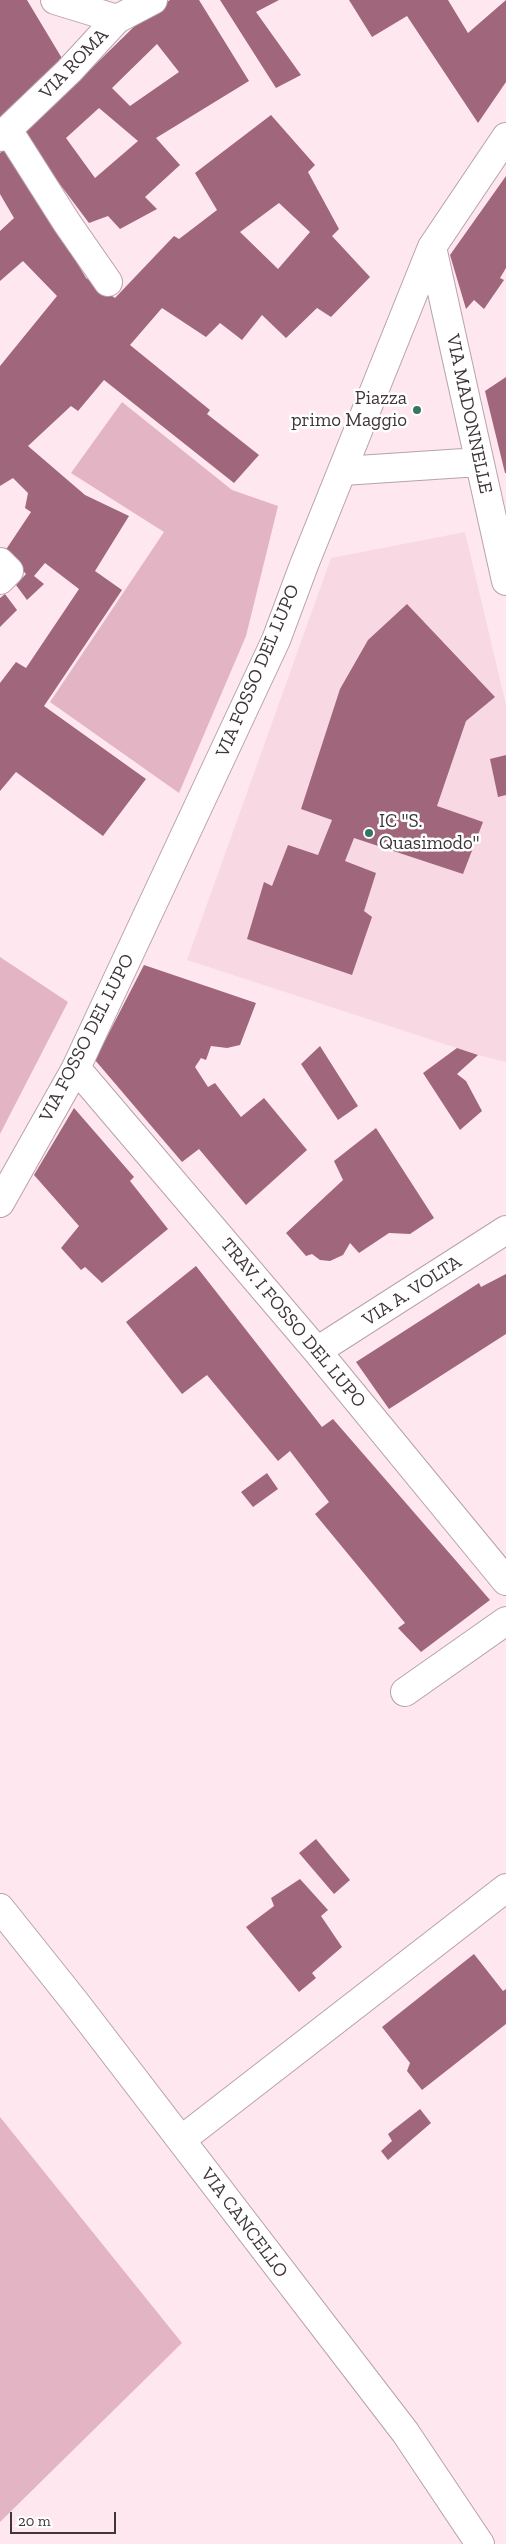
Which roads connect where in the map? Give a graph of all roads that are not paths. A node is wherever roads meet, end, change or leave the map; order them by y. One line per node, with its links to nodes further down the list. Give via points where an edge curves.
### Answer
1 (55, 0): 3 (street)
2 (153, 0): 3 (street, VIA ROMA)
3 (117, 19): 4 (street, VIA ROMA)
4 (4, 134): 7 (street)
5 (506, 137): 6 (street, VIA FOSSO DEL LUPO)
6 (432, 246): 8 (street, VIA MADONNELLE); 9 (street, VIA FOSSO DEL LUPO)
7 (108, 282)
8 (479, 462): 9 (street); 12 (street, VIA MADONNELLE)
9 (343, 471): 13 (street, VIA FOSSO DEL LUPO, via 276,640)
10 (0, 562): 11 (street, via 9,571)
11 (0, 580)
12 (506, 581)
13 (76, 1068): 14 (street, VIA FOSSO DEL LUPO); 16 (street, TRAV. I FOSSO DEL LUPO)
14 (0, 1203)
15 (506, 1230): 16 (street, VIA A. VOLTA)
16 (317, 1351): 17 (street, TRAV. I FOSSO DEL LUPO)
17 (506, 1581)
18 (506, 1621): 19 (street)
19 (405, 1692)
20 (506, 1888): 22 (street)
21 (0, 1908): 22 (street, VIA CANCELLO)
22 (180, 2140): 23 (street, VIA CANCELLO, via 405,2432)
23 (480, 2544)

